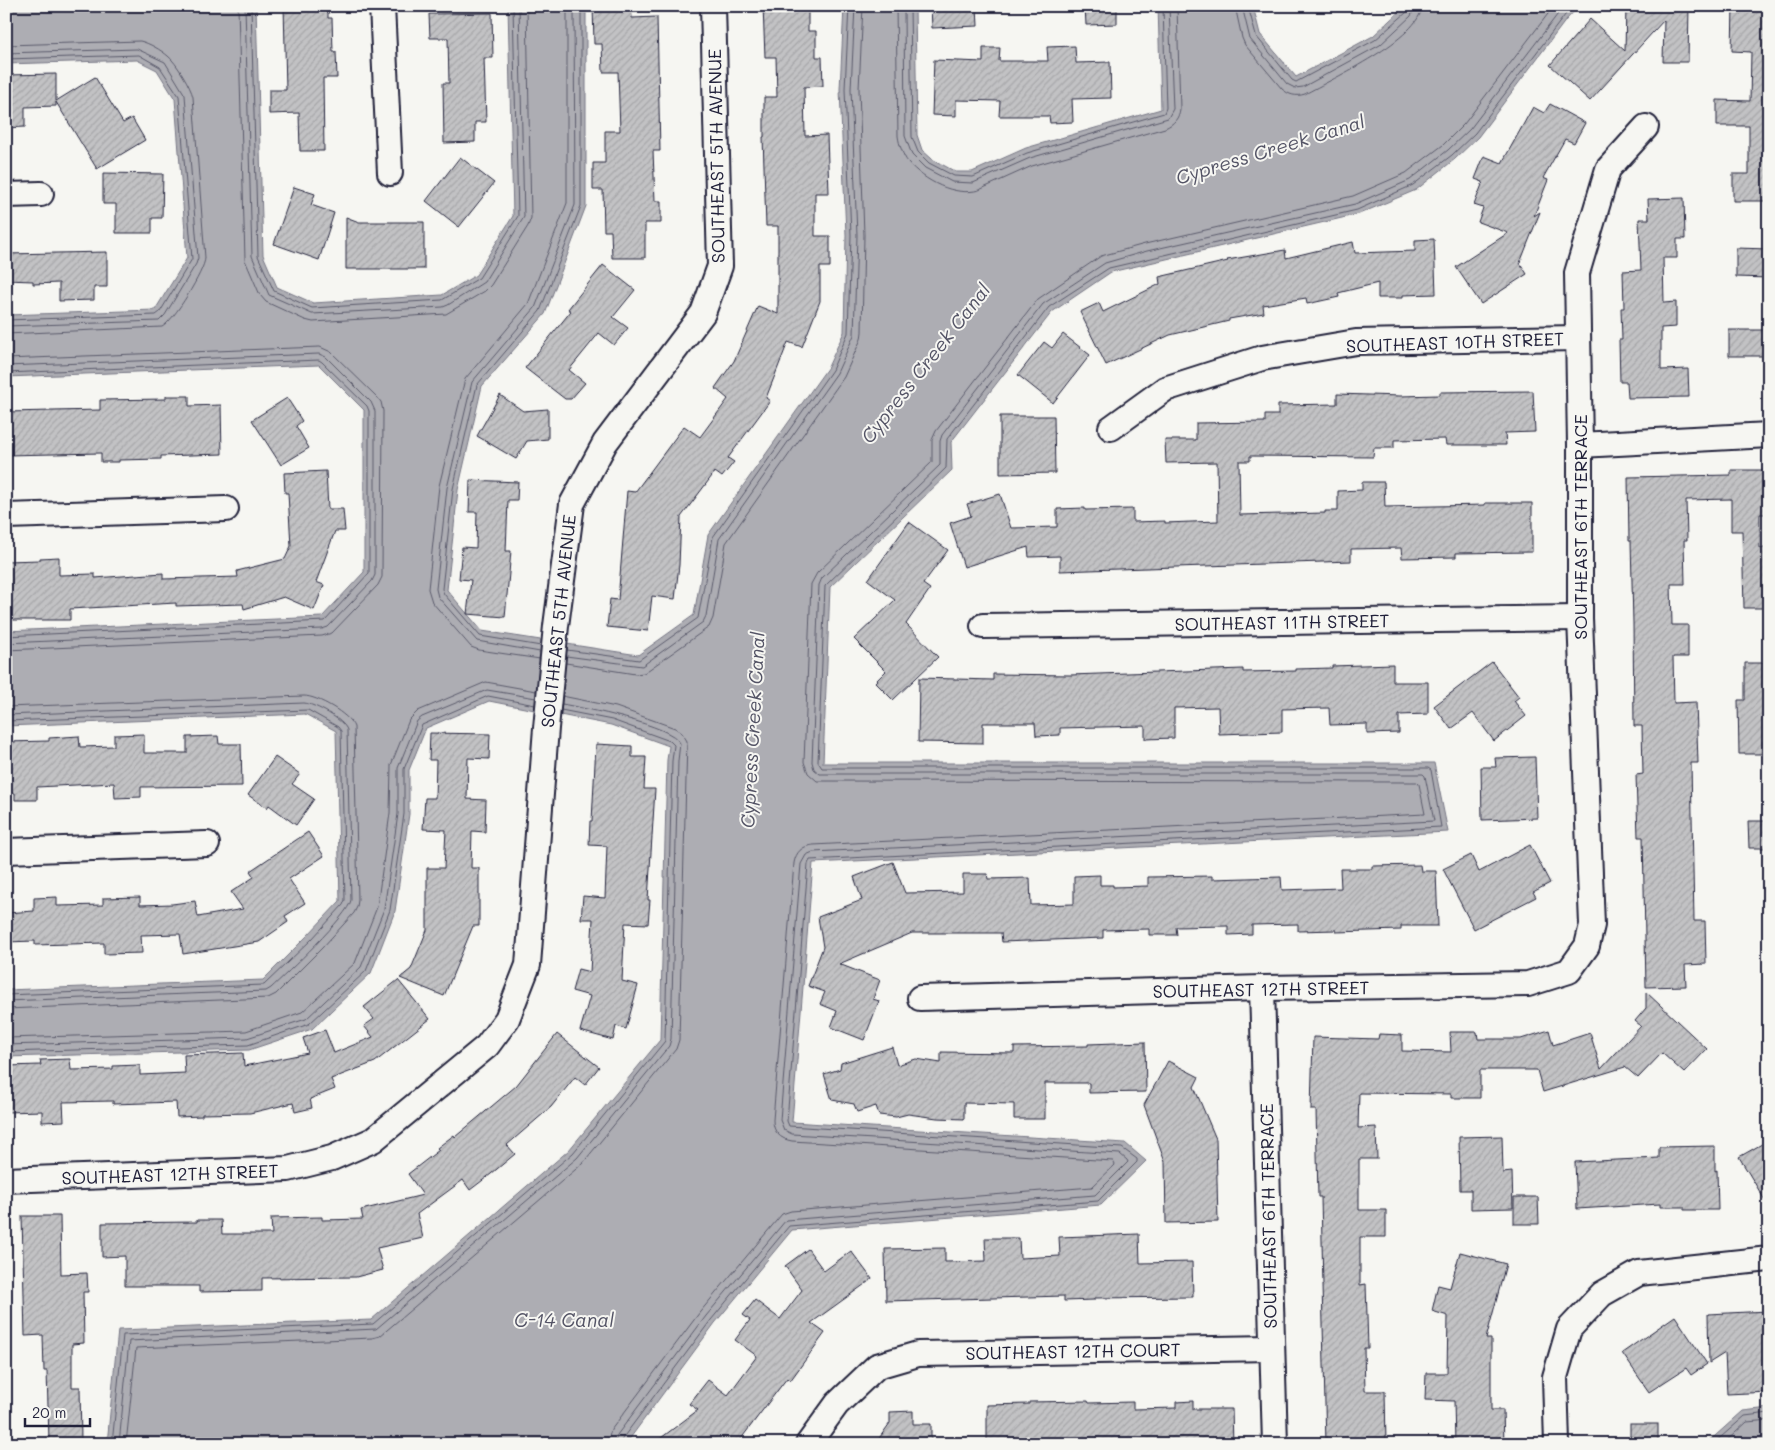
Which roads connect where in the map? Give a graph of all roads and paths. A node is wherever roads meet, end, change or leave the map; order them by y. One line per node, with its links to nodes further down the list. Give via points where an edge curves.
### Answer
1 (382, 6): 4 (street)
2 (713, 6): 20 (street, SOUTHEAST 5TH AVENUE, via 720,266 702,313 605,443 572,504 546,728 528,964 507,1019 487,1046 373,1140)
3 (1646, 127): 7 (street, SOUTHEAST 6TH TERRACE, via 1608,169 1577,273)
4 (390, 173)
5 (41, 194): 6 (street)
6 (6, 195)
7 (1578, 338): 8 (street, SOUTHEAST 10TH STREET, via 1356,342 1262,358 1165,389); 10 (street, SOUTHEAST 6TH TERRACE)
8 (1111, 428)
9 (1769, 436): 10 (street)
10 (1580, 446): 13 (street, SOUTHEAST 6TH TERRACE)
11 (226, 509): 12 (street)
12 (6, 516)
13 (1580, 618): 14 (street, SOUTHEAST 11TH STREET); 17 (street, SOUTHEAST 6TH TERRACE, via 1592,925)
14 (983, 626)
15 (207, 844): 16 (street)
16 (6, 851)
17 (1587, 946): 18 (street, SOUTHEAST 12TH STREET, via 1569,971 1528,984)
18 (1262, 988): 19 (street, SOUTHEAST 12TH STREET); 23 (street, SOUTHEAST 6TH TERRACE)
19 (920, 998)
20 (332, 1158): 21 (street, SOUTHEAST 12TH STREET, via 288,1169)
21 (6, 1180)
22 (1769, 1259): 26 (street, via 1639,1273 1602,1294 1569,1328 1555,1377)
23 (1272, 1348): 24 (street, SOUTHEAST 12TH COURT, via 918,1354 877,1366 837,1404); 25 (street, SOUTHEAST 6TH TERRACE)
24 (808, 1444)
25 (1275, 1444)
26 (1557, 1444)

